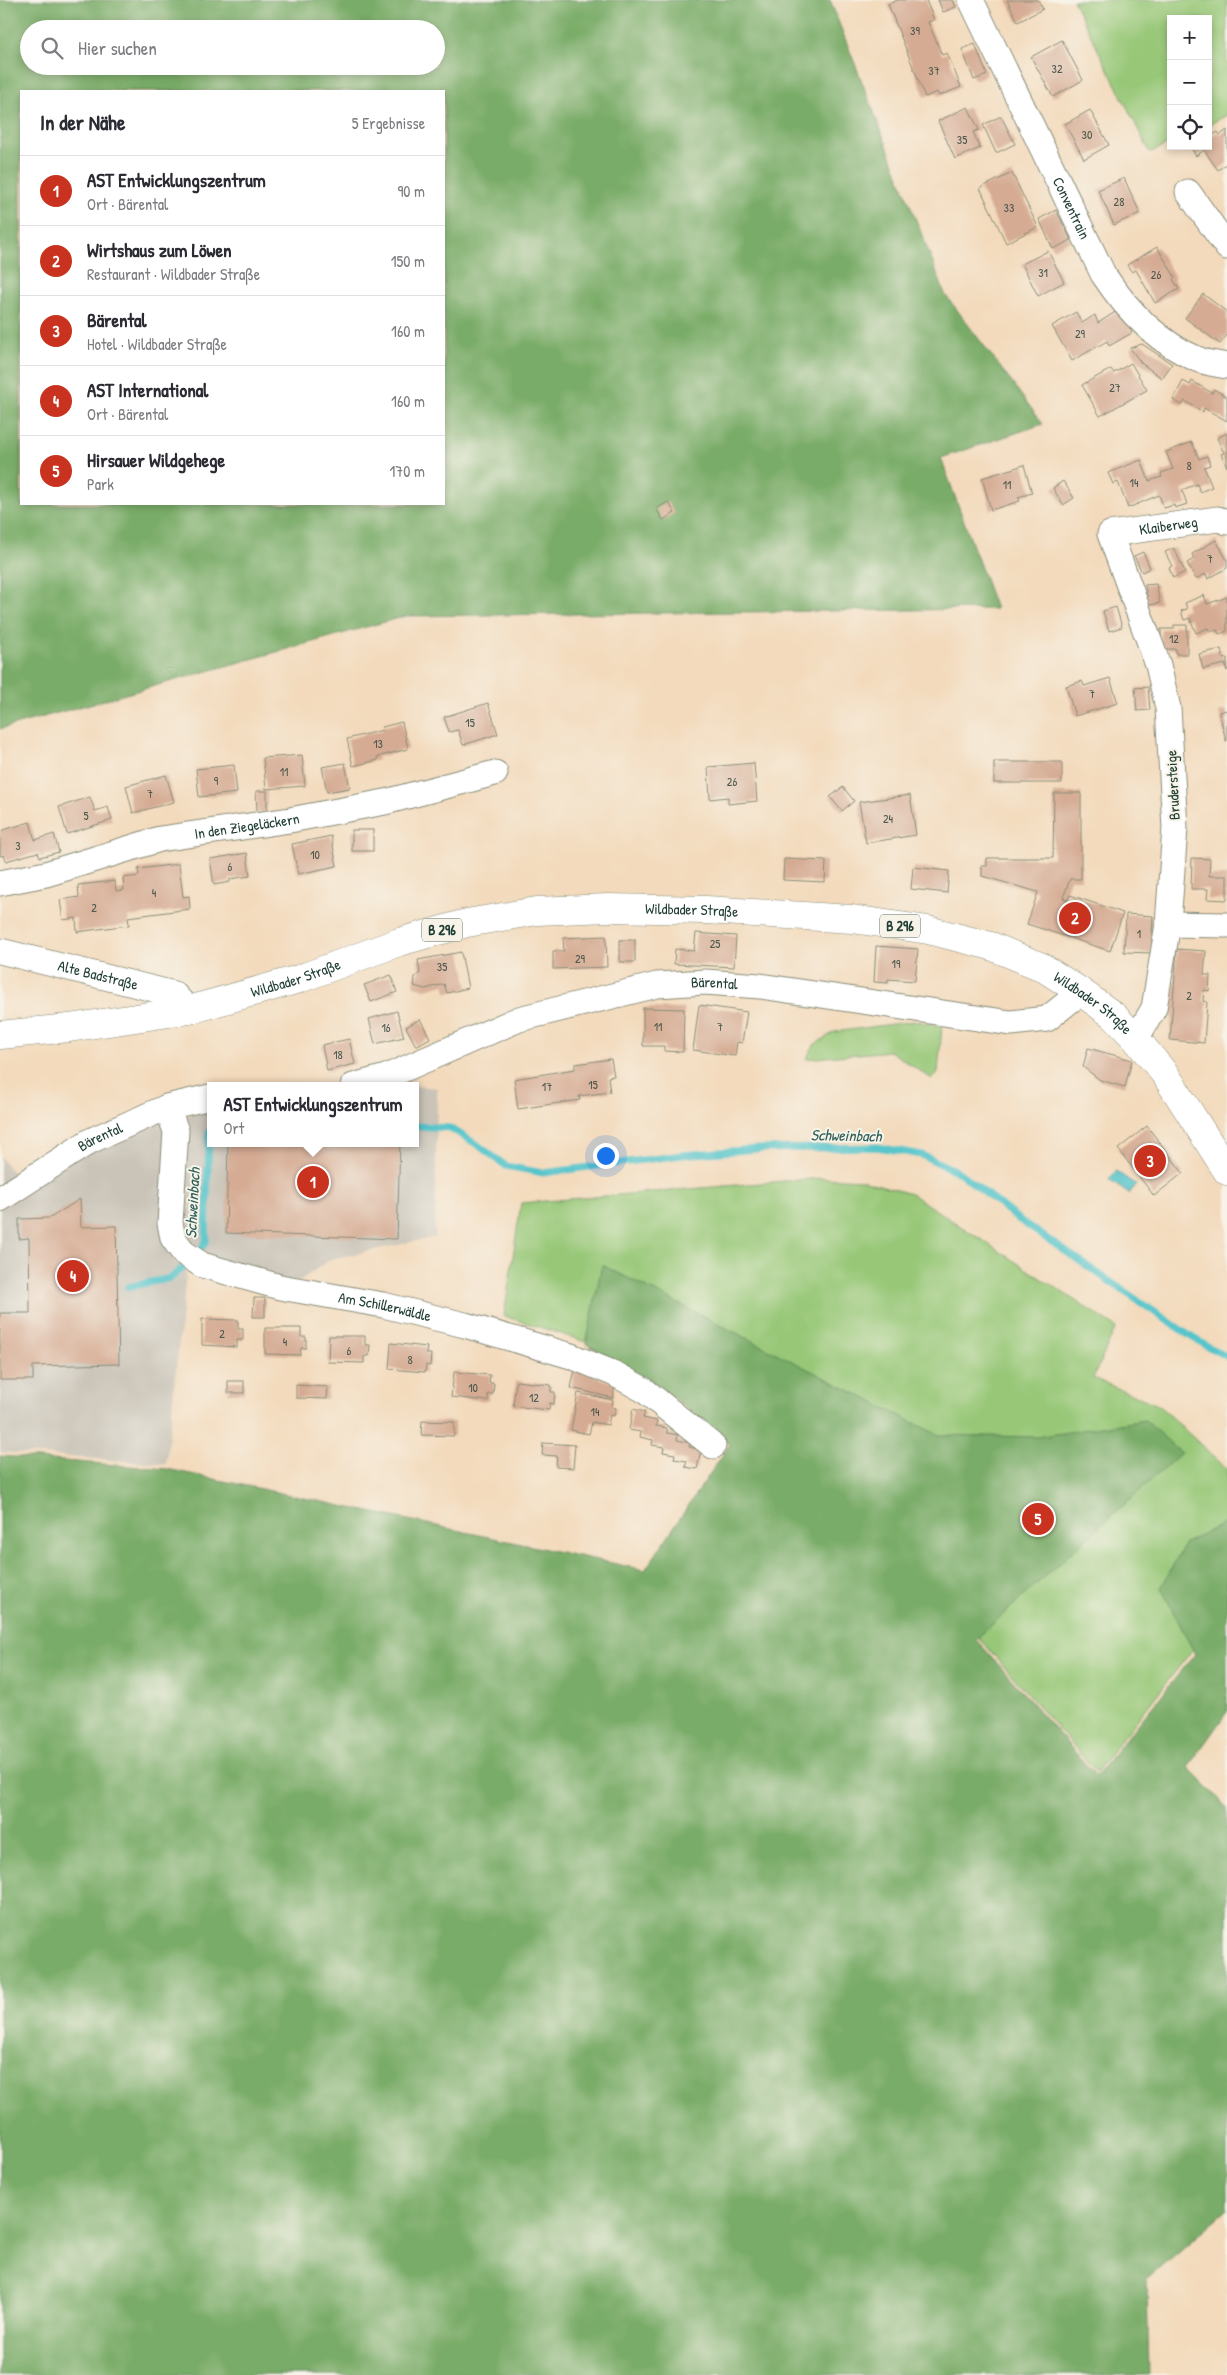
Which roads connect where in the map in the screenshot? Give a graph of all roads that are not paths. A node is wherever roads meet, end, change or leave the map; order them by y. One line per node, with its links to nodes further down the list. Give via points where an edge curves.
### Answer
1 (971, 0): 4 (street, Conventrain, via 1103,274 1122,302 1156,334 1197,359)
2 (1188, 192): 3 (street)
3 (1227, 247)
4 (1227, 366)
5 (1227, 522): 6 (street, Klaiberweg, via 1218,519)
6 (1110, 534): 9 (street, Brudersteige, via 1158,665 1168,708 1175,828)
7 (495, 773): 8 (street, In den Ziegeläckern, via 385,802 160,839 46,874)
8 (0, 883)
9 (1168, 924): 10 (street); 15 (street, Brudersteige, via 1154,1008)
10 (1227, 926)
11 (0, 951): 13 (street, Alte Badstraße, via 174,994)
12 (1081, 992): 13 (main road, Wildbader Straße / B 296, via 1042,967 992,946 928,930 852,919 608,908 537,911 467,923 399,942 299,979); 15 (main road, Wildbader Straße / B 296, via 1113,1015); 16 (street, Bärental, via 1047,1020 1011,1022 760,986 705,982 657,985 519,1019)
13 (189, 1010): 14 (main road, Wildbader Straße / B 296)
14 (0, 1035)
15 (1136, 1038): 19 (main road, Wildbader Straße / B 296, via 1166,1074)
16 (368, 1082)
17 (207, 1098): 18 (street, Bärental)
18 (167, 1107): 20 (street, Bärental, via 90,1141); 21 (street, Am Schillerwäldle, via 176,1131 170,1223 173,1238 193,1259 280,1287 465,1325 571,1356 644,1390)
19 (1227, 1171)
20 (0, 1199)
21 (713, 1446)

